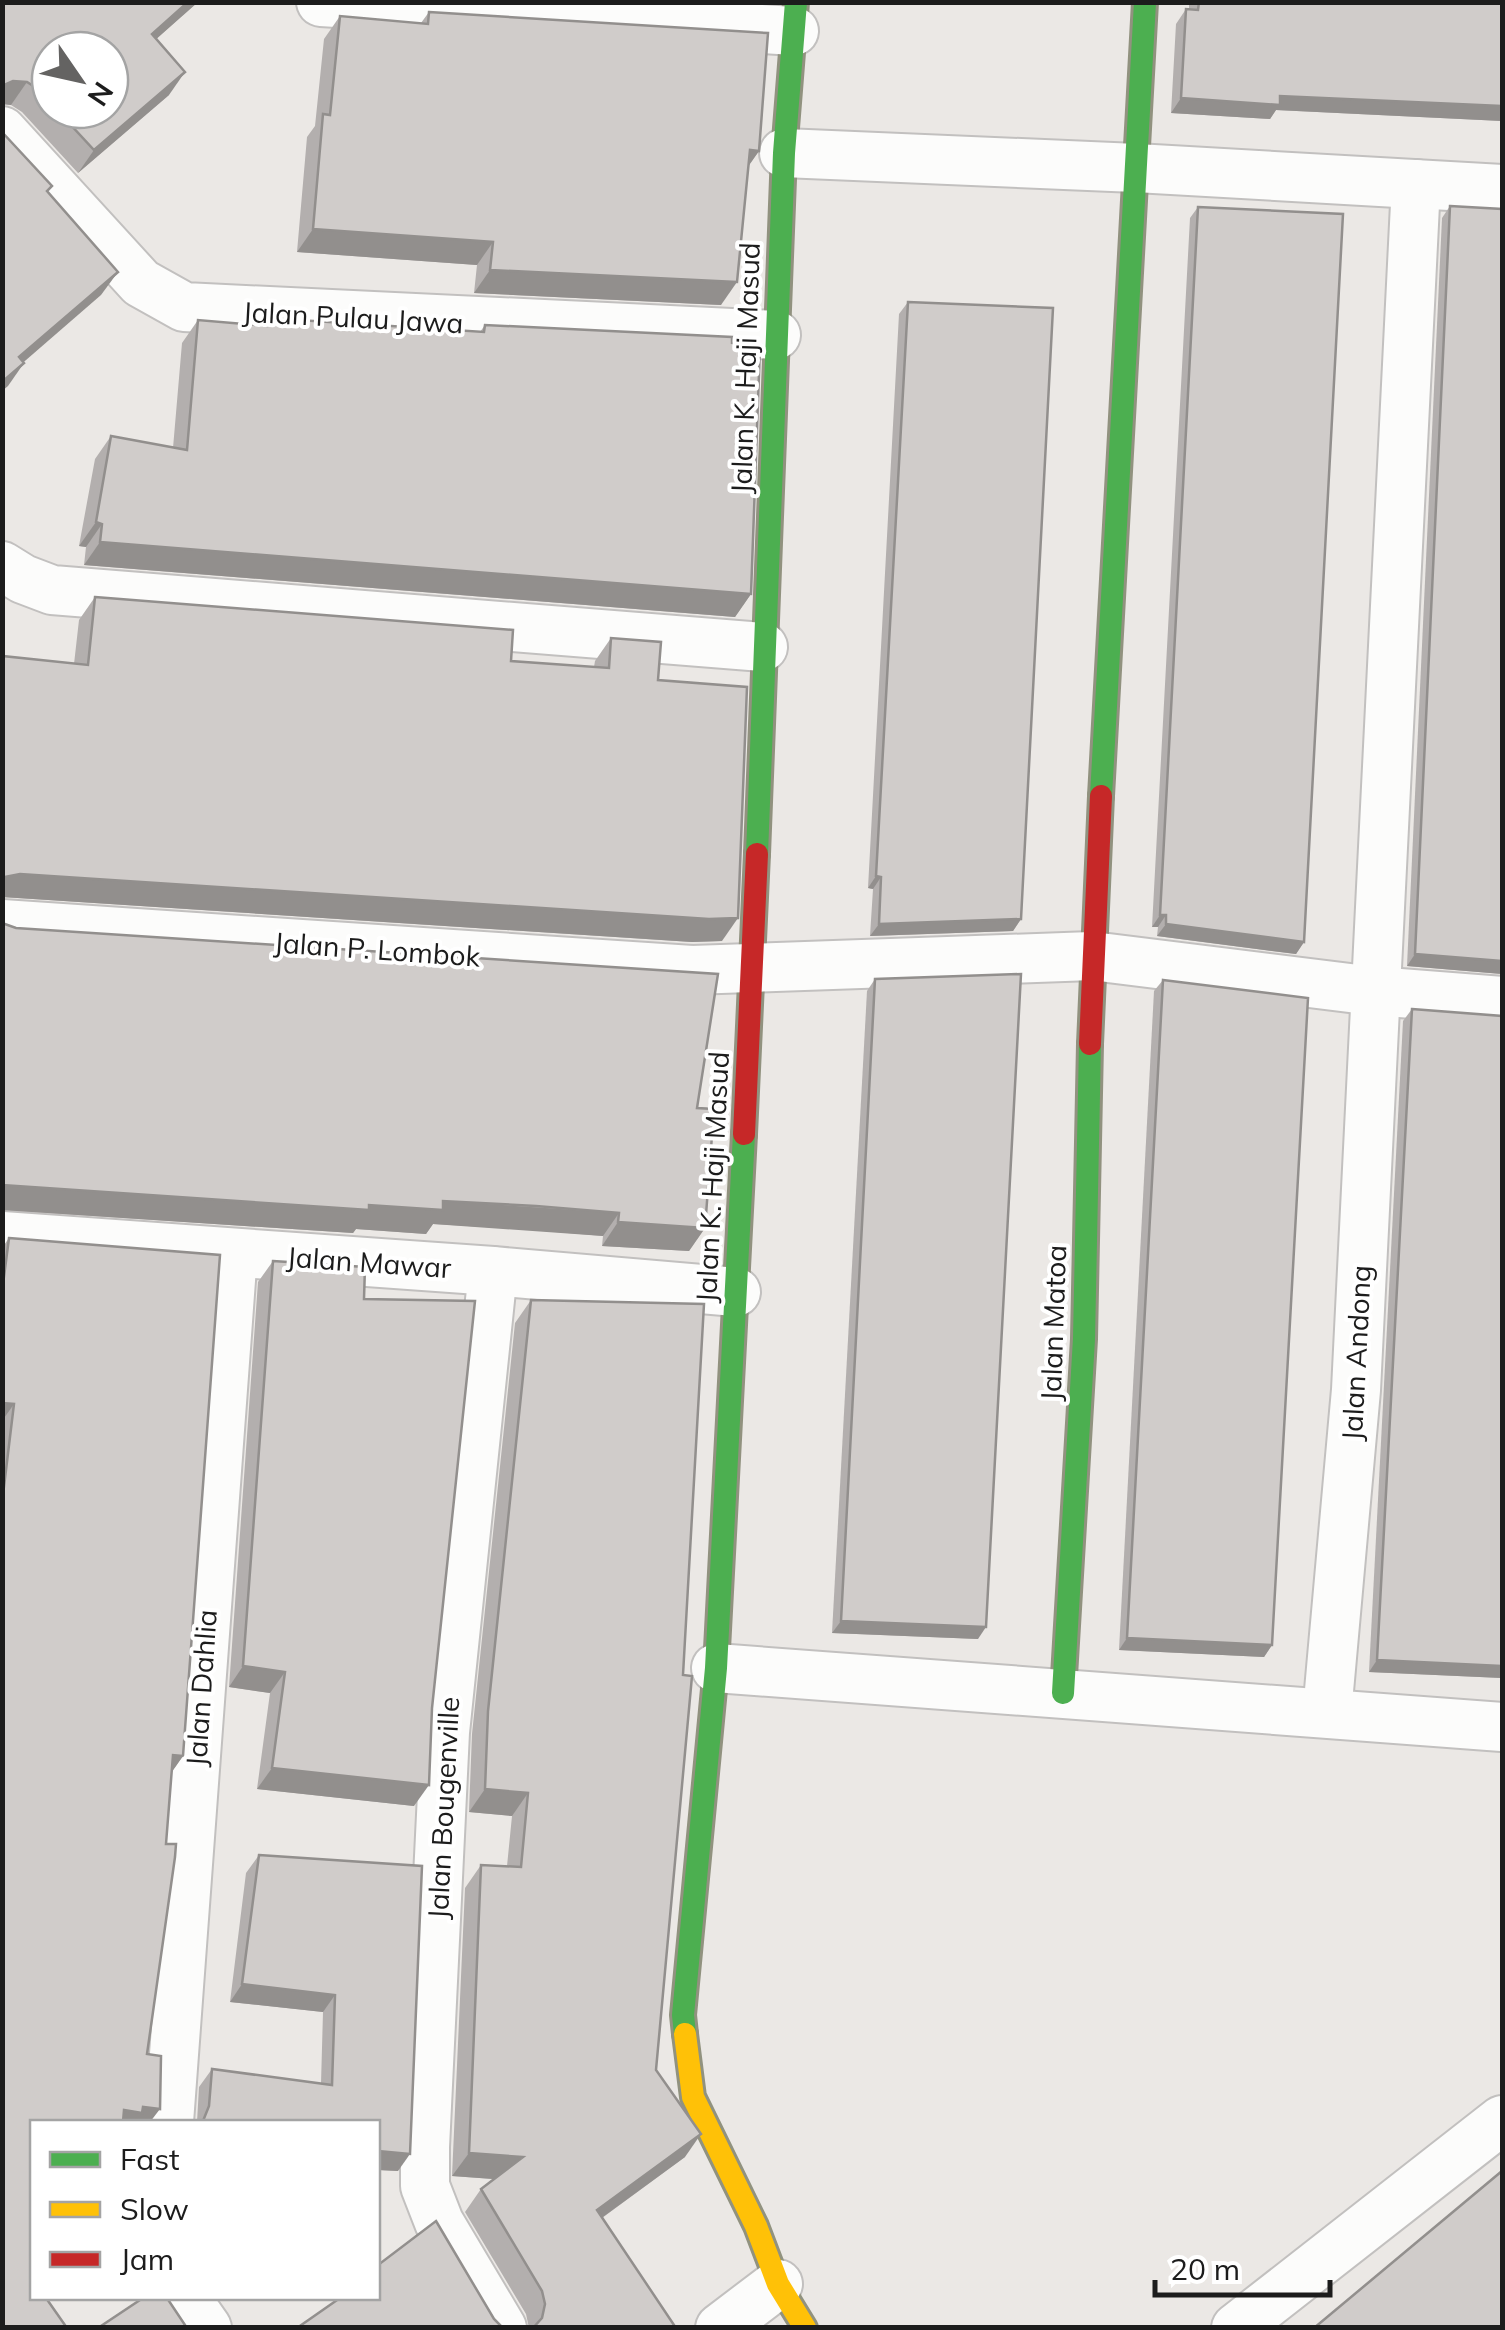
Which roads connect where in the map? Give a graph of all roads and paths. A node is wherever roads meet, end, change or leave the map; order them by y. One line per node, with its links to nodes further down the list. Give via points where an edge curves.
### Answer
1 (321, 2): 3 (street)
2 (1145, 2): 6 (street, Jalan Matoa)
3 (795, 17): 5 (street, Jalan K. Haji Masud)
4 (2, 131): 9 (street, Jalan Pulau Jawa, via 141,283 184,307)
5 (784, 154): 6 (street); 9 (street, Jalan K. Haji Masud)
6 (1136, 168): 7 (street); 13 (street, Jalan Matoa)
7 (1416, 184): 8 (street); 15 (street, Jalan Andong)
8 (1502, 190)
9 (776, 335): 11 (street, Jalan K. Haji Masud)
10 (2, 566): 11 (street, via 52,590)
11 (763, 647): 14 (street, Jalan K. Haji Masud)
12 (2, 924): 14 (street, Jalan P. Lombok)
13 (1092, 956): 14 (street, Jalan P. Lombok); 15 (street, Jalan P. Lombok); 22 (street, Jalan Matoa, via 1084,1339)
14 (752, 970): 20 (street, Jalan K. Haji Masud)
15 (1374, 992): 16 (street, Jalan P. Lombok); 23 (street, Jalan Andong, via 1356,1390)
16 (1502, 1001)
17 (2, 1236): 18 (street, Jalan Mawar)
18 (232, 1252): 19 (street, Jalan Mawar); 25 (street, Jalan Dahlia)
19 (492, 1271): 20 (street, Jalan Mawar); 30 (street, Jalan Bougenville, via 446,1732 425,2147 426,2186 438,2222)
20 (736, 1292): 21 (street, Jalan K. Haji Masud)
21 (716, 1668): 22 (street); 27 (street, Jalan K. Haji Masud, via 683,2015 693,2097)
22 (1063, 1693): 23 (street)
23 (1327, 1713): 24 (street)
24 (1502, 1727)
25 (169, 2120)
26 (1502, 2120): 33 (street)
27 (778, 2284): 31 (street); 32 (street, Jalan K. Haji Masud)
28 (187, 2300): 29 (street)
29 (207, 2328)
30 (502, 2328)
31 (720, 2328)
32 (805, 2328)
33 (1236, 2328)

